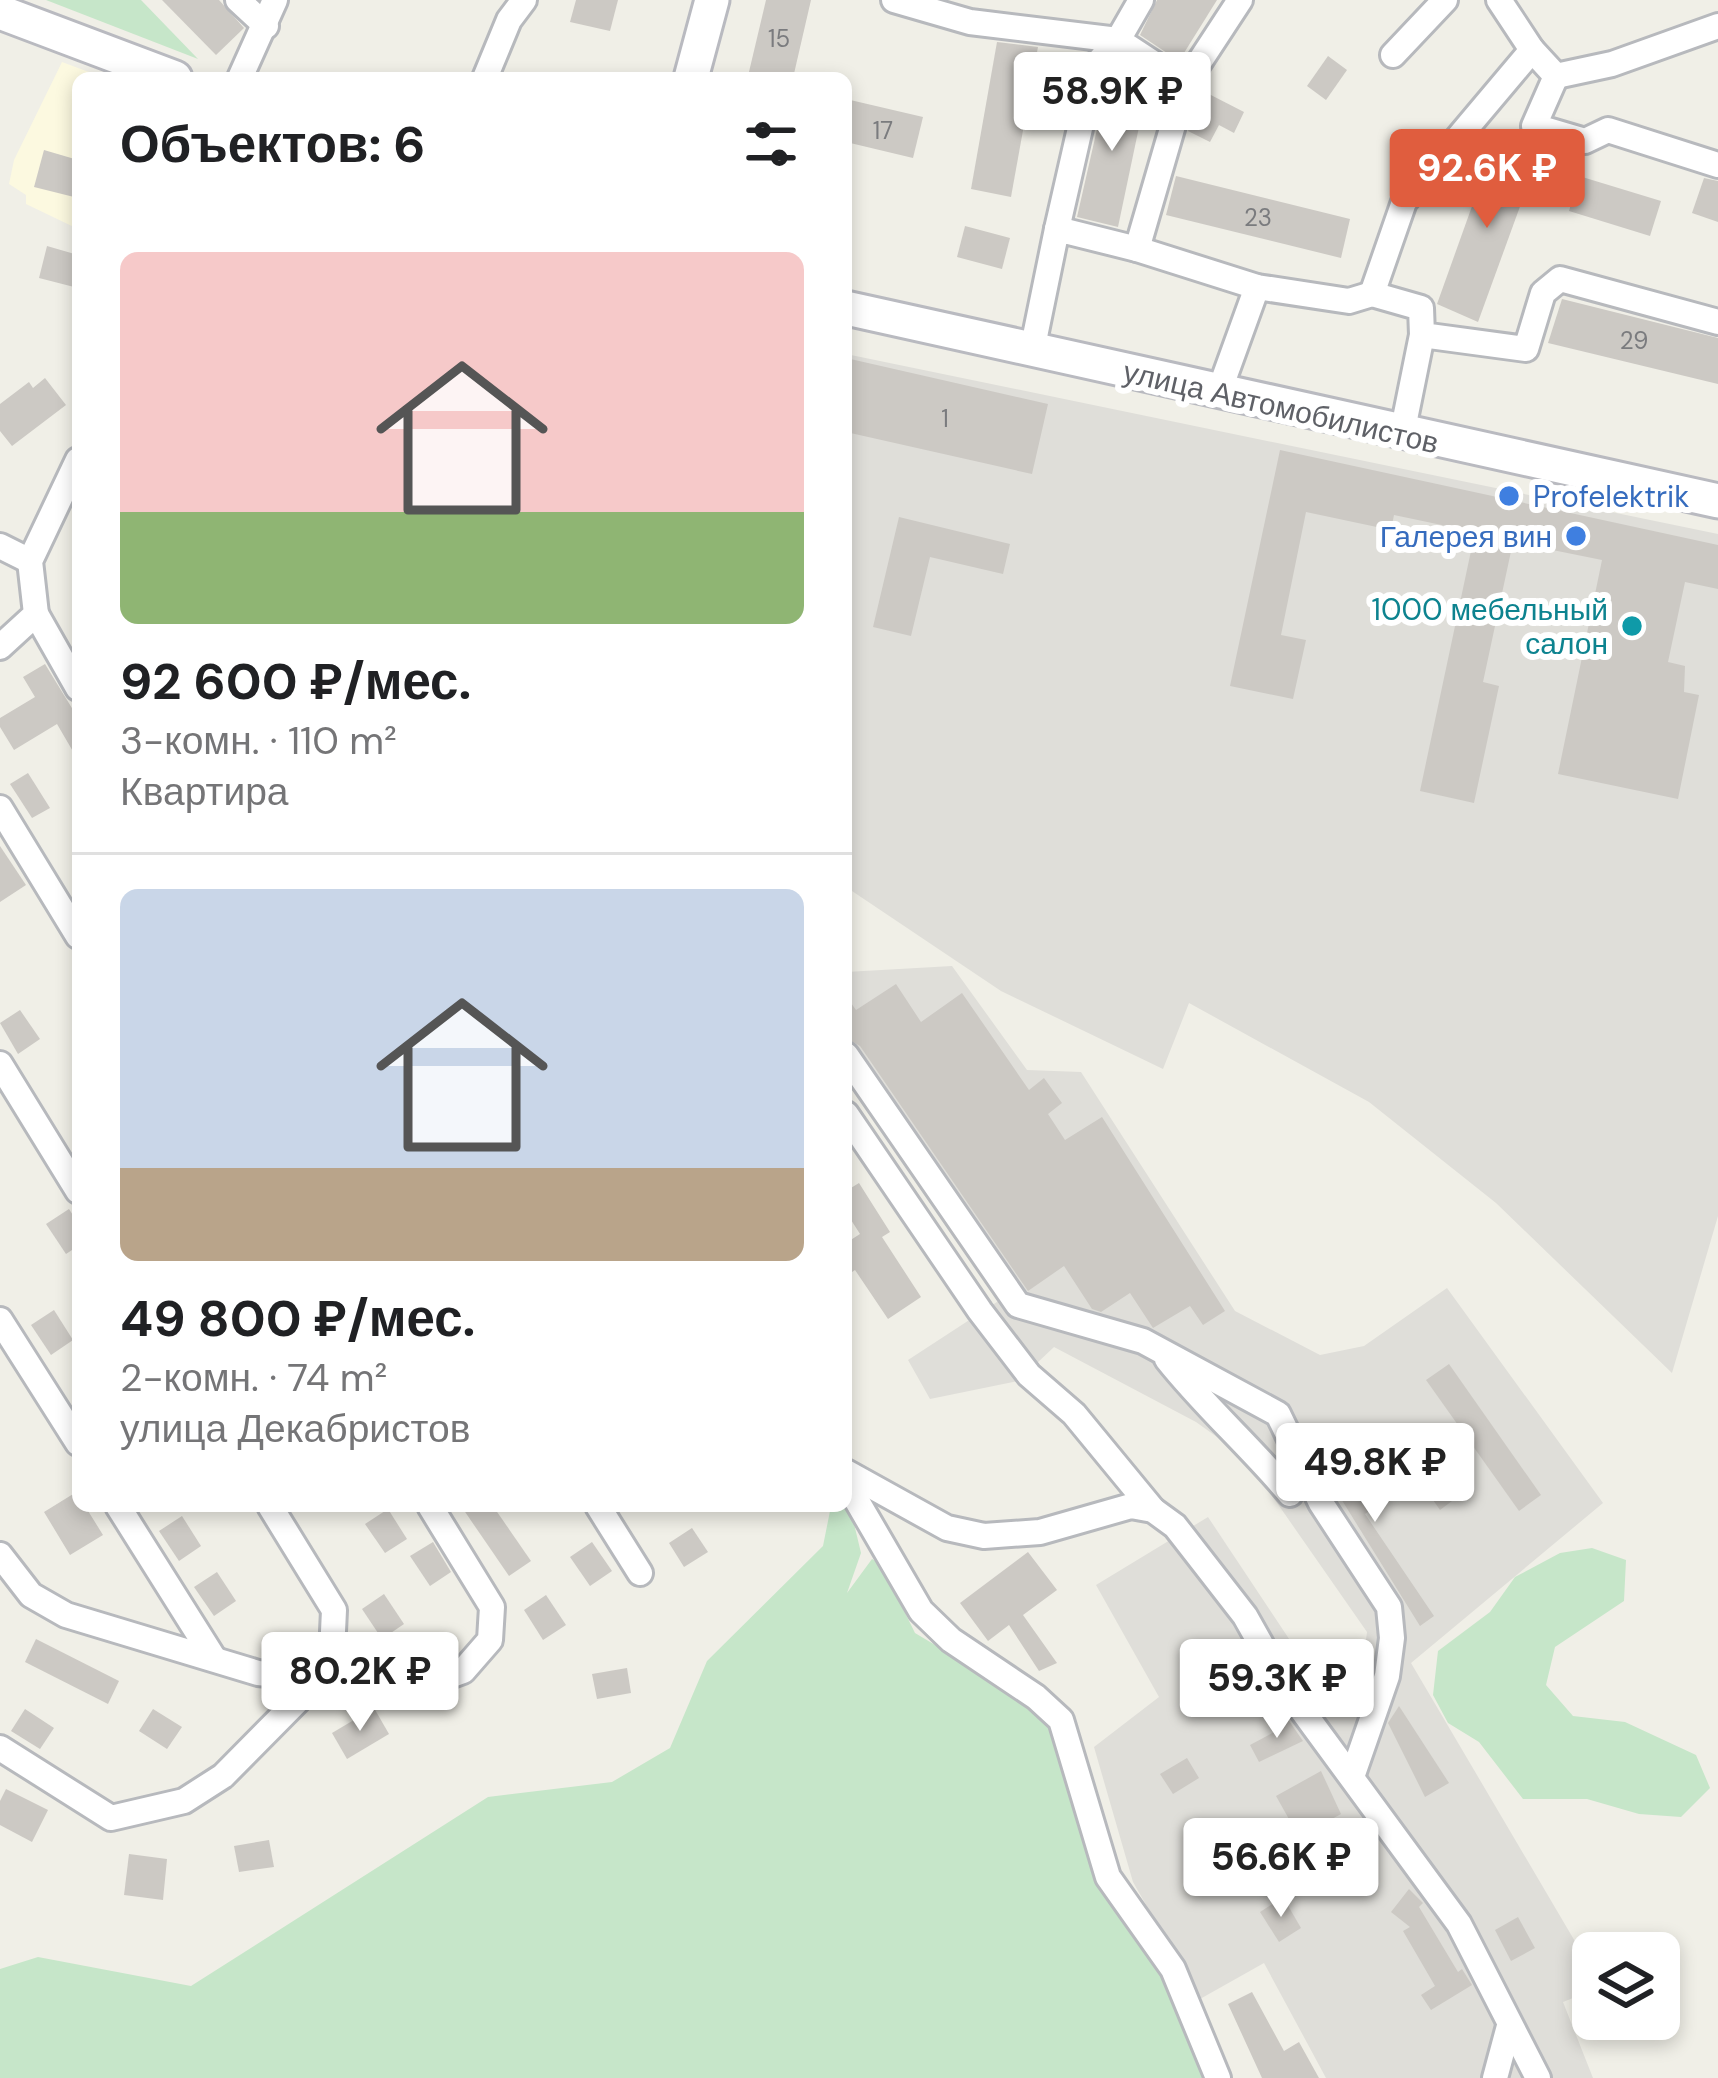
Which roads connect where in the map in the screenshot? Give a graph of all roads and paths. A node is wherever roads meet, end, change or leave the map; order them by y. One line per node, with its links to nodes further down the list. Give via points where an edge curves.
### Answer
1 (238, 0): 11 (street)
2 (275, 0): 11 (street)
3 (524, 0): 18 (street)
4 (712, 0): 19 (street)
5 (894, 0): 13 (street, via 970,22)
6 (1141, 0): 13 (street)
7 (1240, 0): 21 (street)
8 (1445, 0): 15 (street)
9 (1498, 0): 14 (street)
10 (0, 12): 16 (street)
11 (266, 26): 17 (street)
12 (1718, 26): 20 (street)
13 (1118, 40): 21 (street); 23 (street, via 1094,67)
14 (1532, 50): 20 (street); 26 (street, via 1404,202)
15 (1393, 55)
16 (159, 72)
17 (243, 72)
18 (487, 72)
19 (694, 72)
20 (1556, 76): 22 (street, via 1534,126 1586,141 1608,130)
21 (1184, 84): 24 (street)
22 (1718, 165)
23 (1057, 229): 24 (street); 30 (street)
24 (1137, 249): 25 (street)
25 (1257, 287): 26 (street, via 1349,301); 31 (street)
26 (1372, 294): 29 (street, via 1421,308)
27 (852, 309): 30 (street, улица Автомобилистов)
28 (1718, 322): 29 (street, via 1561,280 1544,292 1526,349)
29 (1422, 335): 32 (street)
30 (1032, 351): 31 (street, улица Автомобилистов)
31 (1219, 392): 32 (street, улица Автомобилистов)
32 (1402, 434): 34 (street, улица Автомобилистов)
33 (72, 473): 36 (street)
34 (1718, 501)
35 (0, 546): 36 (street)
36 (30, 561): 37 (street)
37 (37, 614): 38 (street); 39 (street)
38 (0, 646)
39 (72, 677)
40 (0, 808): 41 (street)
41 (72, 926)
42 (852, 1063): 62 (street, via 1018,1305 1143,1341 1278,1414 1321,1503 1389,1607 1387,1676)
43 (0, 1064): 45 (street)
44 (852, 1123): 52 (street, via 1029,1375 1074,1414)
45 (72, 1182)
46 (0, 1320): 48 (street)
47 (1148, 1333): 51 (street)
48 (72, 1434)
49 (852, 1475): 52 (street, via 947,1528 984,1536 1040,1532 1117,1508)
50 (852, 1492): 64 (street, via 920,1611 1061,1720 1108,1877 1173,1969)
51 (1290, 1494)
52 (1153, 1510): 62 (street, via 1205,1561 1285,1687)
53 (122, 1512): 59 (street)
54 (275, 1512): 60 (street, via 334,1610 332,1653)
55 (434, 1512): 60 (street, via 492,1607 490,1640 463,1671 414,1689)
56 (602, 1512): 58 (street)
57 (0, 1556): 59 (street, via 31,1595 66,1615)
58 (640, 1573)
59 (213, 1657): 60 (street)
60 (318, 1681): 61 (street, via 223,1776 147,1812 111,1818)
61 (0, 1748)
62 (1353, 1774): 63 (street, via 1459,1924)
63 (1509, 2026): 65 (street); 66 (street)
64 (1218, 2078)
65 (1495, 2078)
66 (1538, 2078)

